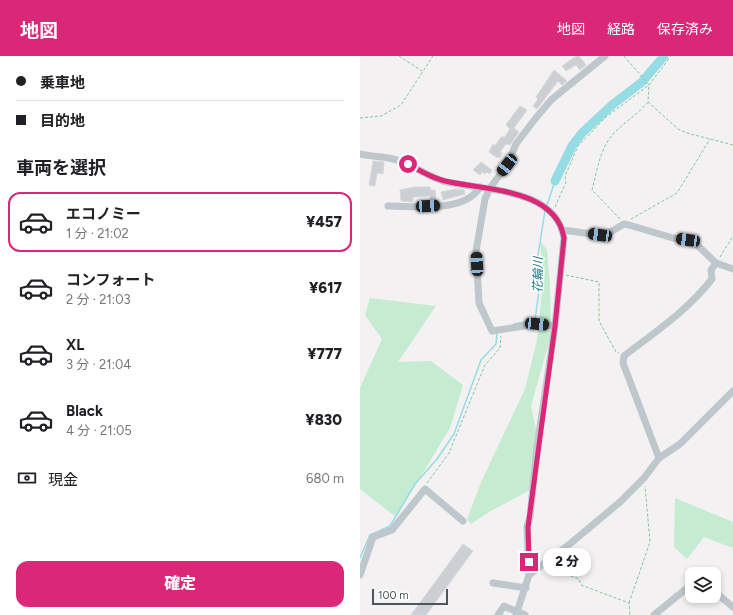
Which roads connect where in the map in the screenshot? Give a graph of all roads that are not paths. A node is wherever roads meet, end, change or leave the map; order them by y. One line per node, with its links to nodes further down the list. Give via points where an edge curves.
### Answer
1 (605, 56): 4 (street, via 551,100 516,144 507,165)
2 (360, 154): 3 (street, via 393,159 434,178)
3 (480, 187): 4 (street); 5 (street, via 469,199 455,205)
4 (490, 188): 6 (street, via 529,199 556,216); 9 (street, via 485,199 476,251 479,303 492,331 537,324)
5 (388, 206)
6 (562, 230): 7 (street, via 600,235 607,234 624,224 688,240 695,243); 9 (street, via 564,238)
7 (716, 263): 8 (street); 11 (street, via 711,270 712,279 703,291 682,311 624,356 623,363)
8 (733, 270)
9 (555, 326): 14 (street, via 528,527)
10 (733, 391): 11 (street, via 680,444)
11 (659, 458): 14 (street, via 644,478 620,502)
12 (463, 521): 13 (street, via 425,488 392,530 374,537)
13 (360, 575)
14 (529, 575): 16 (street)
15 (493, 583): 16 (street)
16 (526, 588): 20 (street)
17 (685, 590): 23 (street)
18 (721, 597): 19 (street)
19 (733, 607)
20 (517, 613): 21 (street, via 504,606); 22 (street)
21 (498, 615)
22 (525, 615)
23 (654, 615)

